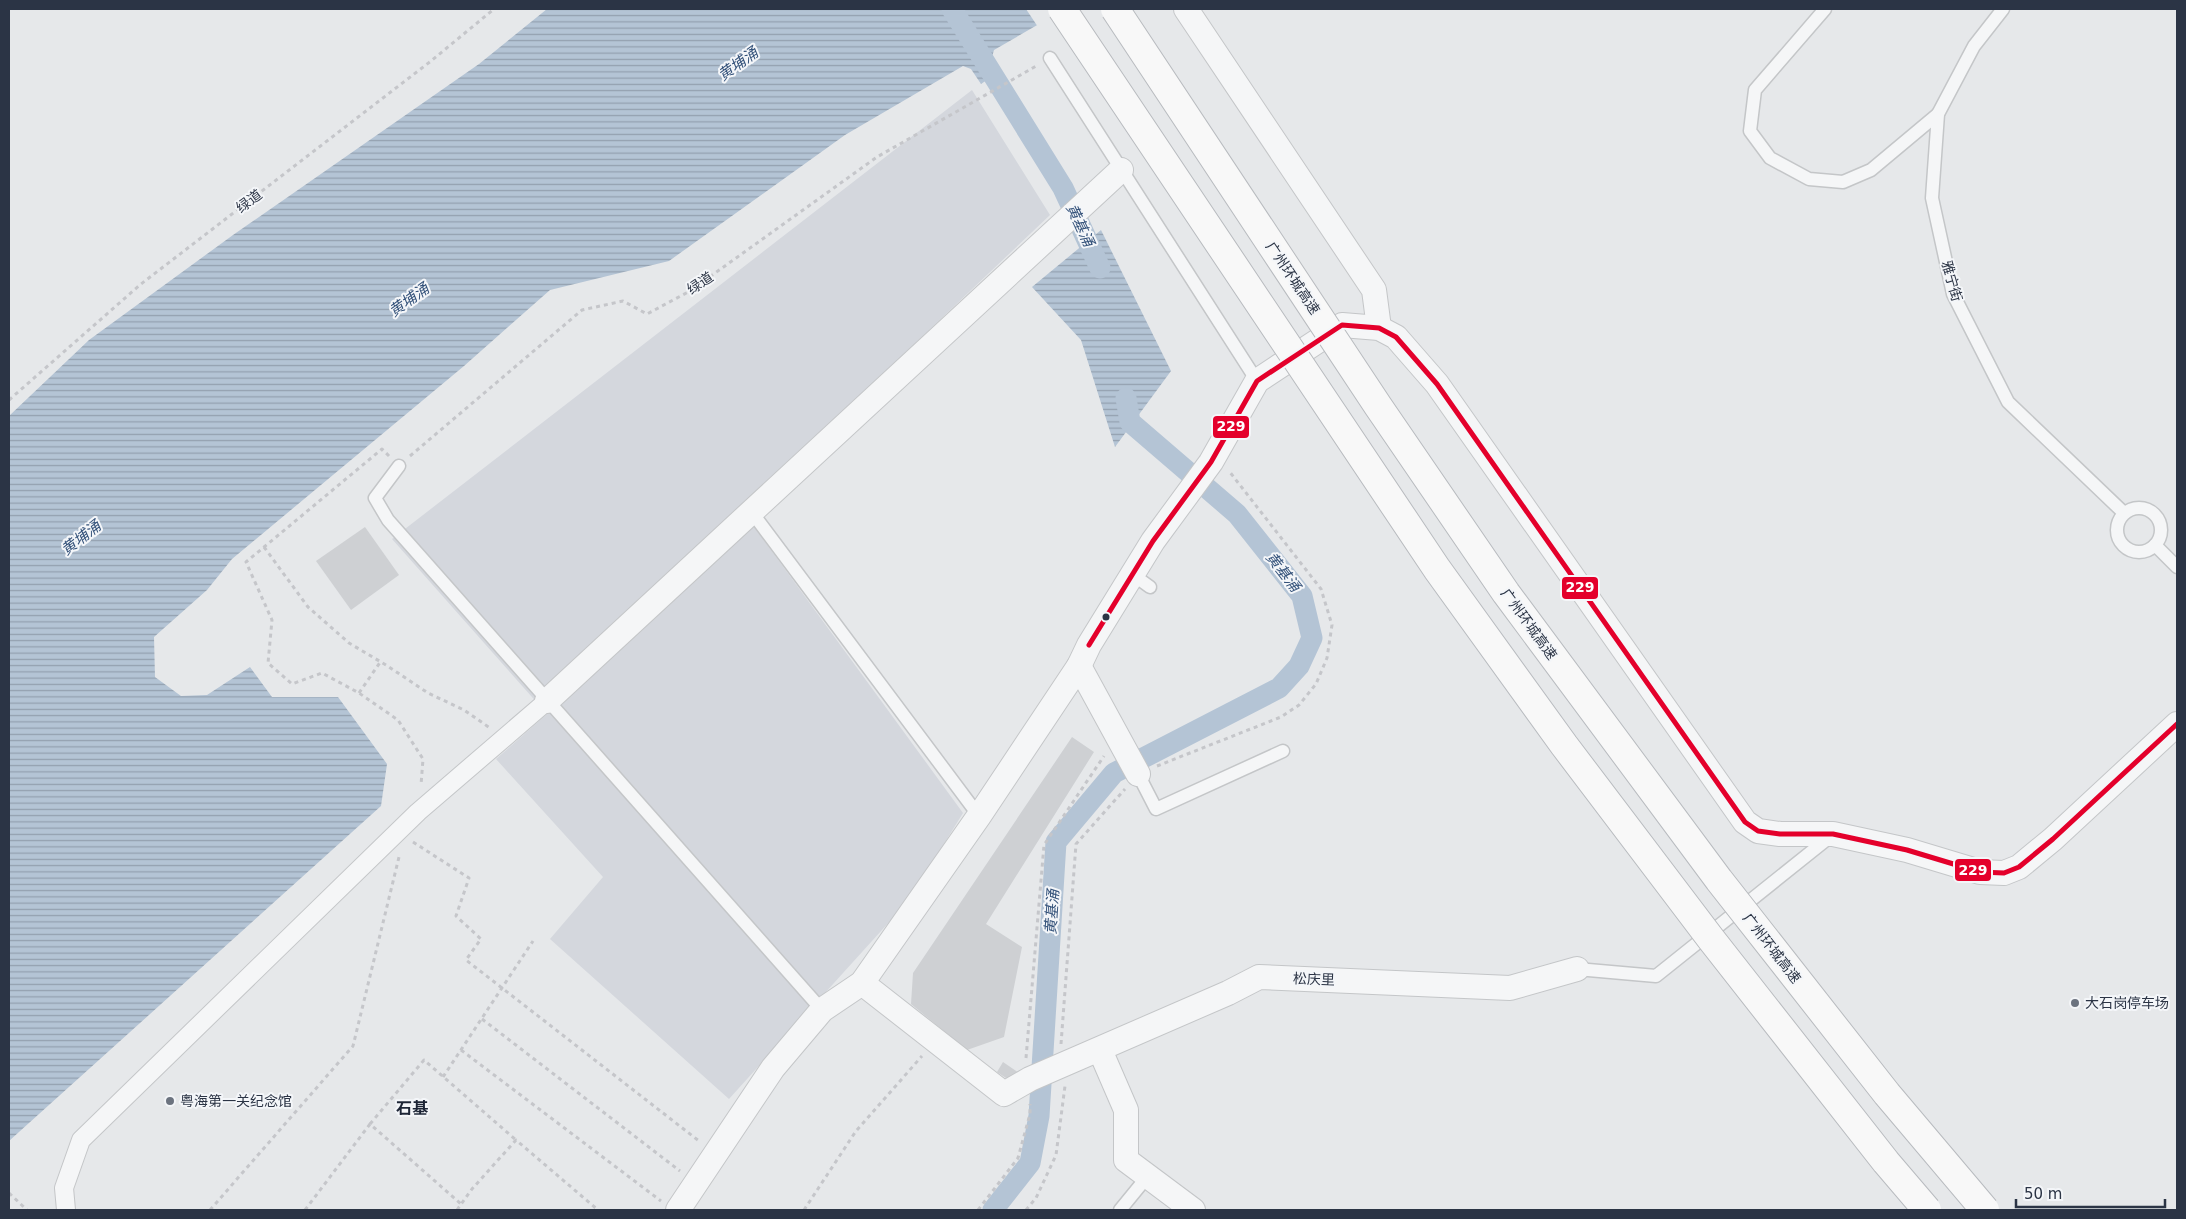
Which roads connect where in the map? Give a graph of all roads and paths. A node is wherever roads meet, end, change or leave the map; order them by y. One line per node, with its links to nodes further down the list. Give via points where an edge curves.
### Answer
1 (494, 9): 13 (path, 绿道, via 431,62 141,284)
2 (1062, 9): 64 (highway, bridge, via 1436,569 1711,939 1886,1162)
3 (1114, 9): 65 (highway, 广州环城高速, bridge, via 1506,593 1719,880 1887,1094)
4 (1186, 9): 11 (street, via 1374,290)
5 (1825, 9): 9 (lane, via 1755,90 1750,131 1770,158 1809,179 1842,182 1871,170)
6 (2003, 9): 9 (lane, 雅宁街, via 1974,46)
7 (1050, 58): 10 (lane)
8 (1010, 81): 15 (path, 绿道, via 877,157 690,291 647,314 623,301 582,310)
9 (1938, 114): 17 (lane, 雅宁街, via 1932,198 1953,294 2008,402)
10 (1121, 170): 12 (lane); 16 (street)
11 (1378, 328): 12 (street, via 1342,325); 32 (street, via 1396,337 1437,384 1745,822 1758,832)
12 (1257, 381): 14 (street)
13 (9, 400)
14 (1211, 462): 22 (street, via 1153,541 1141,581 1089,645); 29 (path, via 1230,472 1321,589 1332,625 1327,658 1316,684 1299,705 1281,717)
15 (399, 466): 19 (path, via 382,449); 24 (lane, via 375,498 388,520)
16 (751, 511): 24 (street); 30 (lane)
17 (2124, 513): 18 (lane, via 2133,508 2149,509 2159,519 2162,532); 18 (lane, via 2117,534 2127,549 2144,552)
18 (2154, 545): 20 (lane)
19 (264, 547): 21 (path, via 308,607 349,643); 23 (path, via 246,562 272,620 268,663 292,684 322,673)
20 (2177, 567)
21 (381, 661): 23 (path); 26 (path)
22 (1079, 666): 27 (street); 30 (street)
23 (359, 693): 31 (path, via 398,720 423,759)
24 (548, 701): 26 (street); 37 (lane)
25 (2177, 724): 32 (street, via 2053,839 2019,868 2004,873 1980,872 1907,850)
26 (505, 738): 31 (street)
27 (1122, 743): 29 (street); 44 (path, via 1105,755 1044,845 1025,1056)
28 (1283, 751): 29 (lane, via 1156,809)
29 (1138, 774): 42 (path, via 1076,844 1060,1048)
30 (978, 816): 35 (street)
31 (410, 823): 36 (path, via 469,878 456,916 481,939 466,960); 54 (street, via 81,1140 64,1188); 55 (path, via 353,1046)
32 (1833, 834): 34 (lane, via 1656,976)
33 (533, 941): 36 (path)
34 (1578, 969): 41 (street, 松庆里, via 1510,988 1259,977)
35 (862, 983): 37 (street); 39 (street)
36 (502, 988): 38 (path); 47 (path)
37 (822, 1010): 47 (street, via 773,1068)
38 (482, 1019): 40 (path); 49 (path)
39 (935, 1040): 44 (street, 松庆里, via 1004,1094); 59 (path, via 856,1131)
40 (461, 1050): 43 (path); 52 (path)
41 (1100, 1050): 42 (street, 松庆里); 48 (street, via 1126,1110 1126,1160)
42 (1067, 1065): 44 (street, 松庆里); 61 (path, via 1056,1155 1036,1198)
43 (443, 1077): 45 (path, via 424,1060); 46 (path)
44 (1030, 1080): 60 (path, via 1030,1114 1018,1158)
45 (370, 1124): 51 (path); 56 (path)
46 (516, 1140): 51 (path); 58 (path)
47 (716, 1154): 49 (street)
48 (1147, 1178): 62 (lane); 63 (street)
49 (696, 1183): 52 (street)
50 (9, 1193): 53 (path)
51 (461, 1204): 57 (path)
52 (672, 1207)
53 (26, 1210)
54 (66, 1210)
55 (210, 1210)
56 (305, 1210)
57 (456, 1210)
58 (598, 1210)
59 (804, 1210)
60 (978, 1210)
61 (1026, 1210)
62 (1120, 1210)
63 (1193, 1210)
64 (1928, 1210)
65 (1985, 1210)

